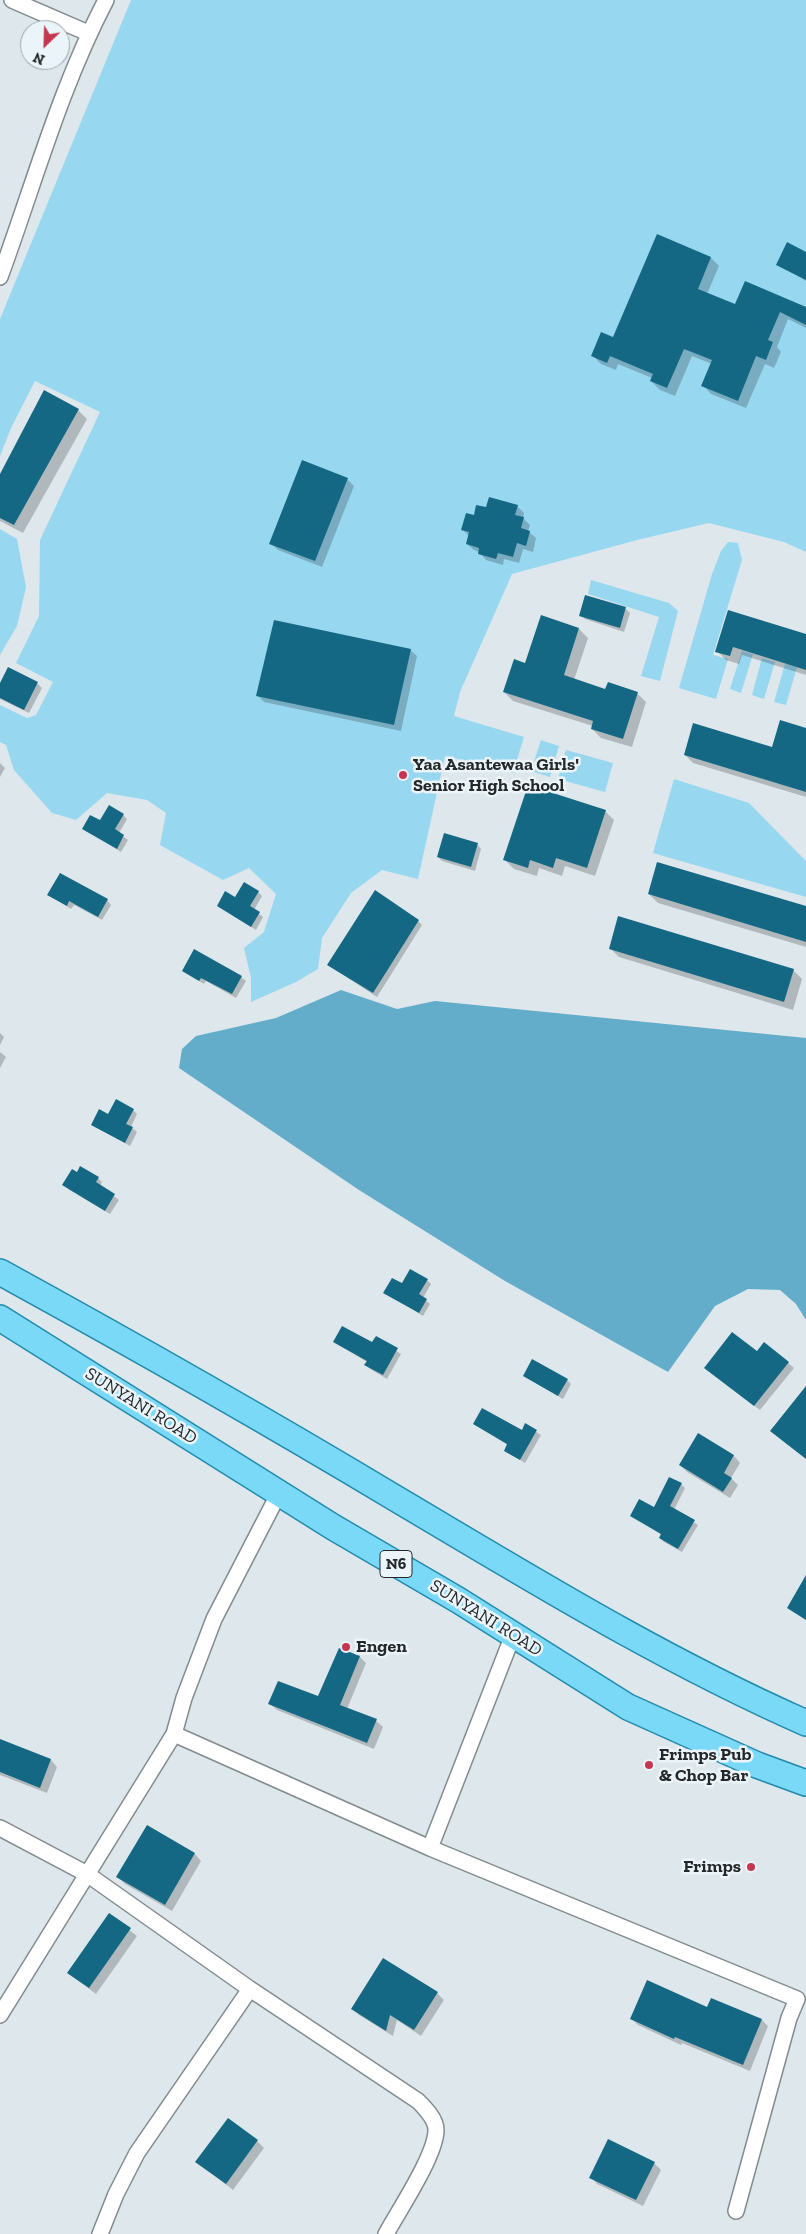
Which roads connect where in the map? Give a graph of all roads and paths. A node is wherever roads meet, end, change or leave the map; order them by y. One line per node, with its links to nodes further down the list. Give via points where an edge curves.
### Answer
1 (12, 0): 3 (street)
2 (106, 0): 3 (street)
3 (88, 33): 4 (street, via 47,139)
4 (0, 277)
5 (0, 1272): 9 (main road, via 350,1471 602,1620 744,1696)
6 (0, 1318): 7 (main road, SUNYANI ROAD / N6)
7 (279, 1493): 8 (main road, SUNYANI ROAD / N6); 10 (street, via 214,1619)
8 (513, 1635): 11 (main road, SUNYANI ROAD / N6, via 628,1708); 13 (street)
9 (806, 1723)
10 (174, 1734): 13 (street); 14 (street)
11 (806, 1784)
12 (0, 1828): 14 (street)
13 (430, 1848): 16 (street)
14 (87, 1874): 15 (street); 17 (street)
15 (250, 1989): 19 (street, via 138,2153 116,2194); 20 (street, via 418,2101 430,2114 436,2128 432,2146)
16 (801, 2001): 18 (street, via 788,2018)
17 (0, 2015)
18 (736, 2211)
19 (100, 2234)
20 (386, 2234)

